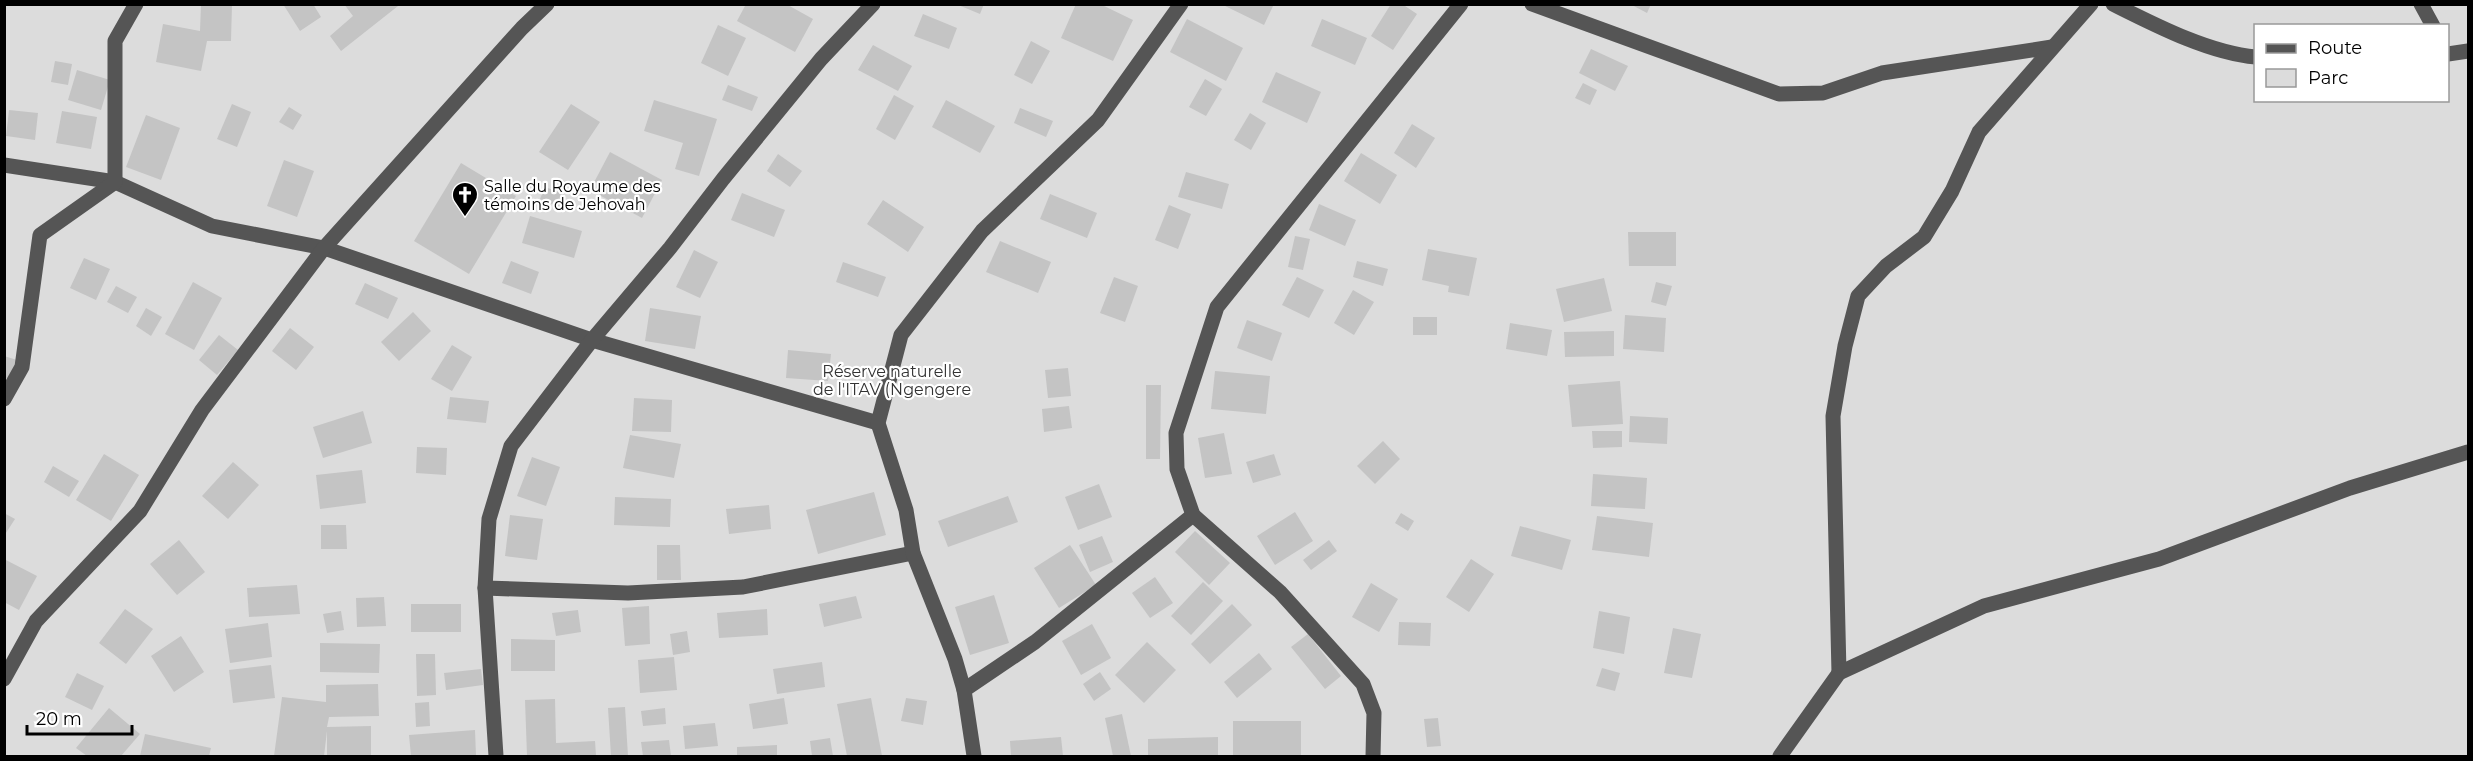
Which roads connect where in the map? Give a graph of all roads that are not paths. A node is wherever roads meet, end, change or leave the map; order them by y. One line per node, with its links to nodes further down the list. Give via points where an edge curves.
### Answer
1 (136, 4): 16 (street, via 115,41)
2 (548, 4): 17 (street)
3 (873, 4): 18 (street, via 820,59 670,249)
4 (1181, 4): 20 (street, via 1098,120 982,231 902,335)
5 (1461, 4): 22 (street, via 1217,307 1176,433 1177,469)
6 (1533, 4): 11 (street, via 1779,94 1823,93 1882,73)
7 (2091, 4): 11 (street)
8 (2113, 4): 14 (street, via 2164,30)
9 (2421, 4): 10 (street)
10 (2432, 24)
11 (2052, 47): 25 (street, via 1979,132 1952,192 1924,237 1886,266 1858,296 1833,416)
12 (2469, 51): 13 (street)
13 (2449, 52)
14 (2254, 57)
15 (4, 165): 16 (street)
16 (115, 182): 17 (street, via 212,226); 19 (street, via 40,235 22,367)
17 (324, 248): 18 (street); 26 (street, via 202,410 140,511 36,621)
18 (592, 340): 20 (street); 24 (street, via 511,447 489,519)
19 (4, 399)
20 (878, 423): 23 (street, via 906,510)
21 (2469, 452): 25 (street, via 2350,488 2159,559 1984,606)
22 (1193, 515): 27 (street, via 1035,642); 30 (street, via 1280,592 1363,684 1374,713)
23 (913, 553): 24 (street, via 743,587 628,593); 27 (street)
24 (485, 588): 28 (street)
25 (1839, 673): 31 (street)
26 (4, 679)
27 (964, 690): 29 (street)
28 (496, 756)
29 (974, 756)
30 (1374, 756)
31 (1780, 756)

